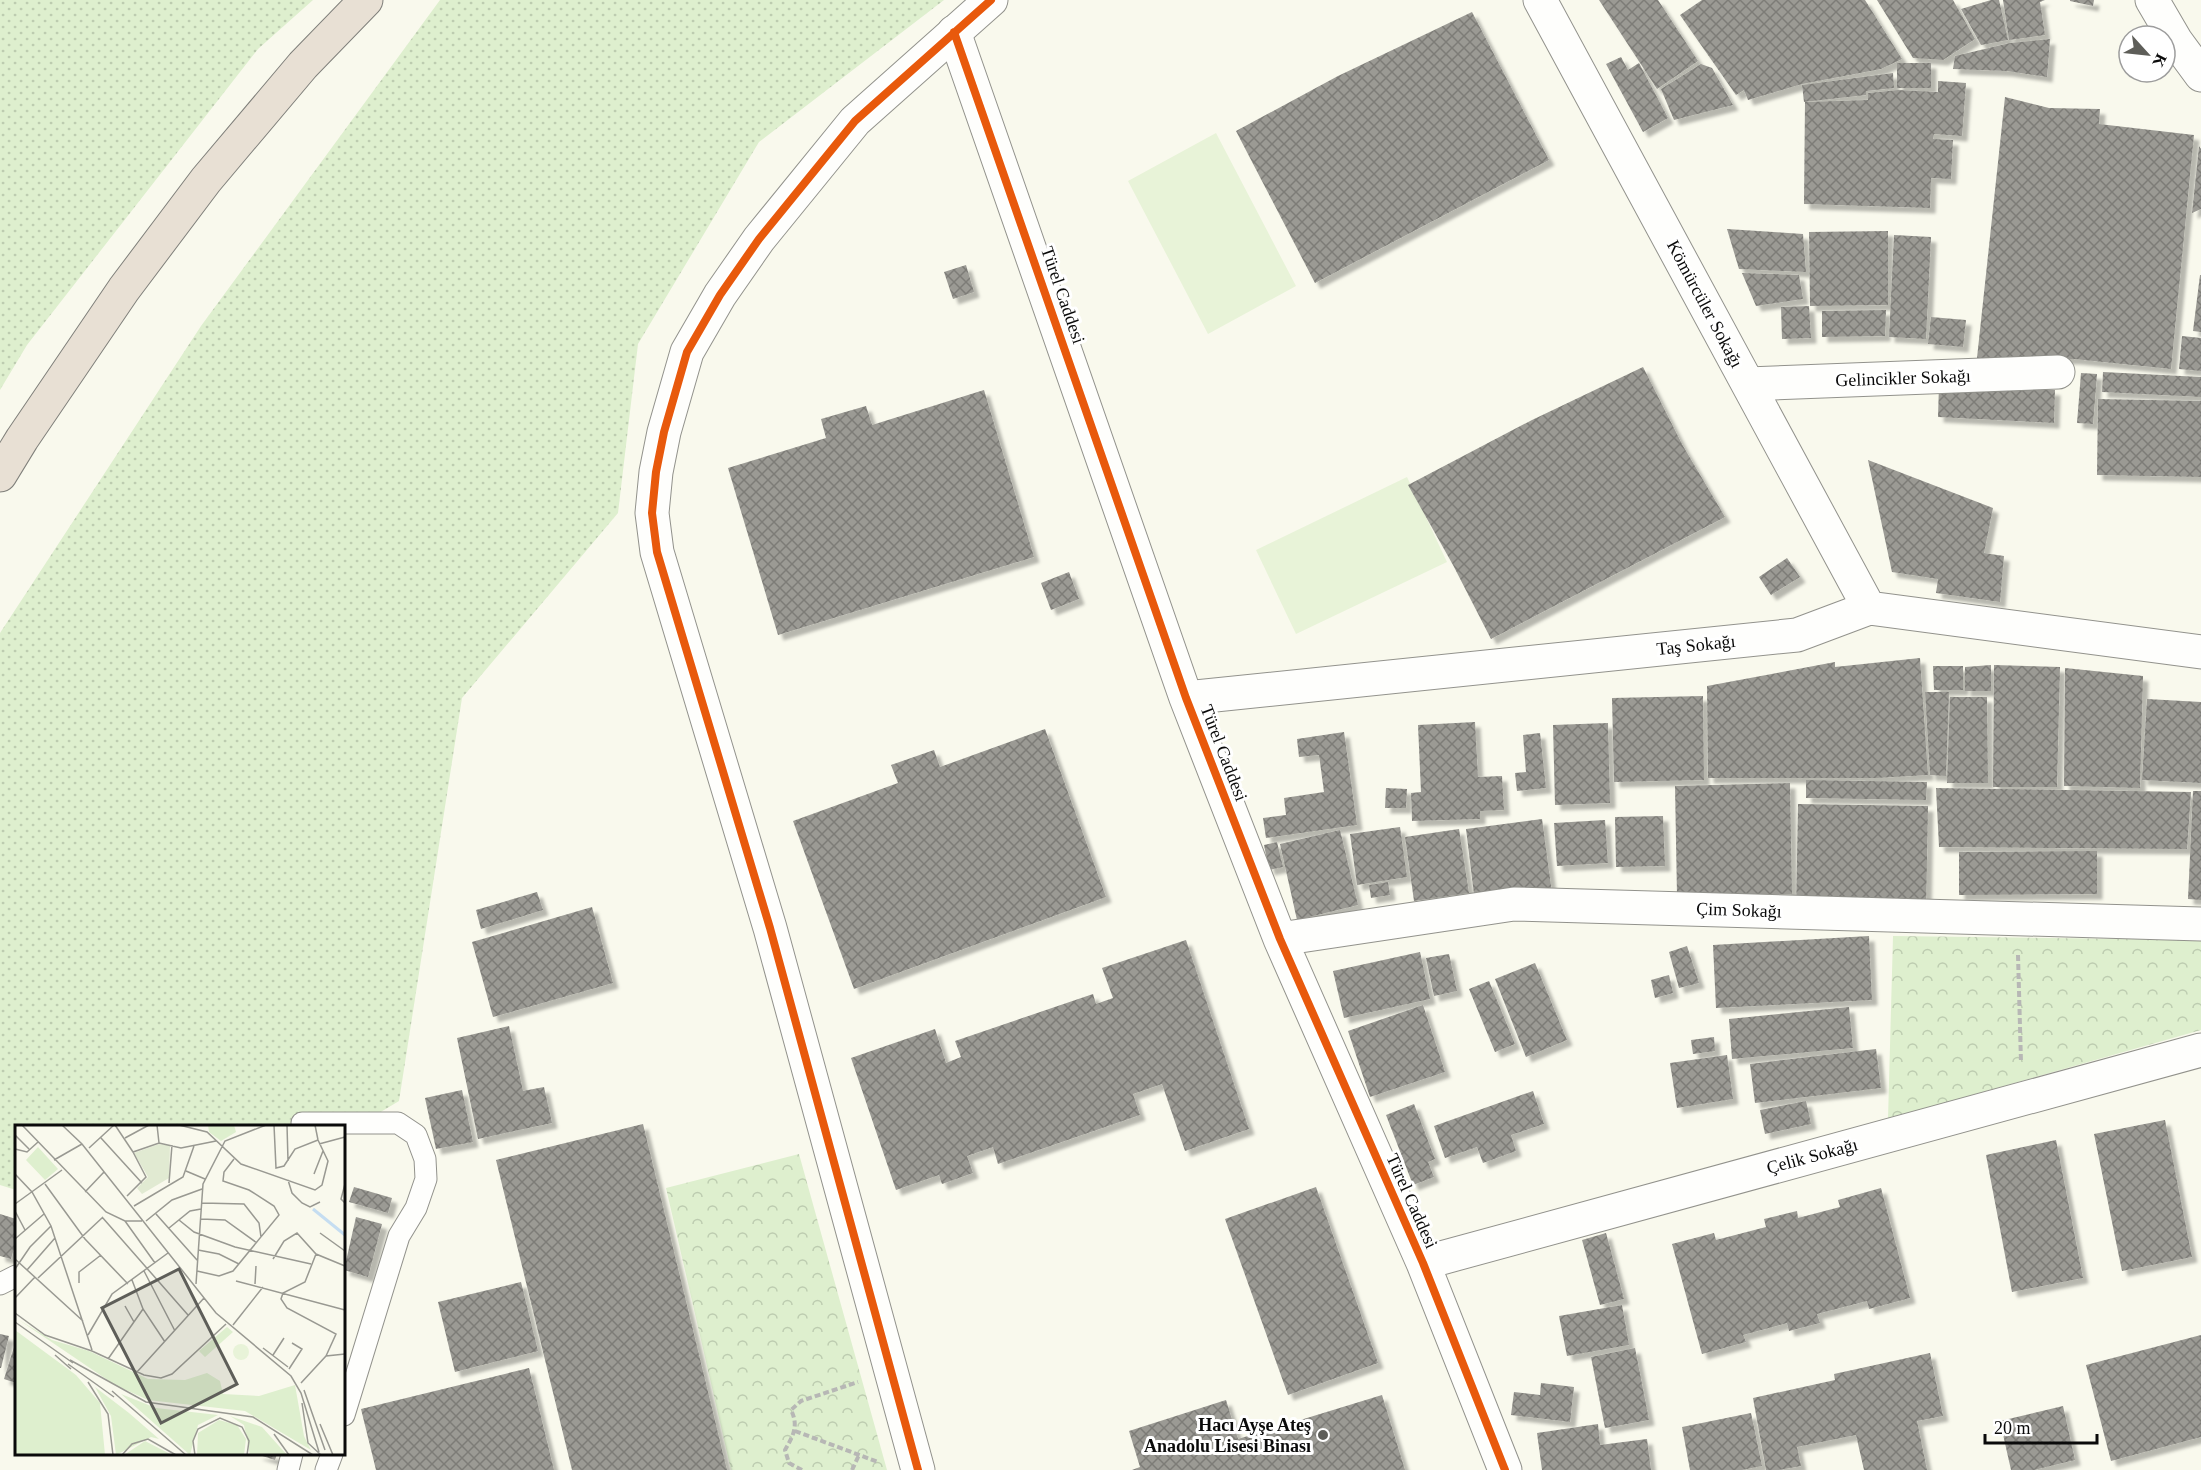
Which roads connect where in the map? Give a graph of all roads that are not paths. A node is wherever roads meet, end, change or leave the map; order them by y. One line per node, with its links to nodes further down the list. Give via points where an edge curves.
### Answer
1 (366, 0): 9 (highway, via 303,65 206,180 124,289)
2 (992, 0): 5 (street)
3 (1540, 0): 8 (street, Kömürcüler Sokağı)
4 (2152, 0): 6 (street)
5 (954, 32): 12 (street, Türel Caddesi); 25 (street, via 855,121 759,238 720,296 687,352 664,432 652,513 657,552 770,928)
6 (2201, 75)
7 (2058, 372): 8 (street, Gelincikler Sokağı)
8 (1748, 384): 10 (street, Kömürcüler Sokağı)
9 (0, 475)
10 (1869, 608): 11 (street, Taş Sokağı); 12 (street, Taş Sokağı, via 1797,635)
11 (2201, 652)
12 (1186, 698): 14 (street, Türel Caddesi)
13 (2201, 924): 14 (street, Çim Sokağı, via 1514,904)
14 (1280, 939): 17 (street, Türel Caddesi)
15 (2201, 1050): 17 (street, Çelik Sokağı)
16 (302, 1123): 20 (lane, via 398,1123 416,1135 425,1159 426,1179 417,1208 399,1236)
17 (1423, 1263): 26 (street, Türel Caddesi)
18 (15, 1276): 19 (lane)
19 (0, 1284)
20 (345, 1412)
21 (292, 1455): 23 (lane)
22 (332, 1455): 24 (lane)
23 (288, 1470)
24 (326, 1470)
25 (918, 1470)
26 (1505, 1470)

